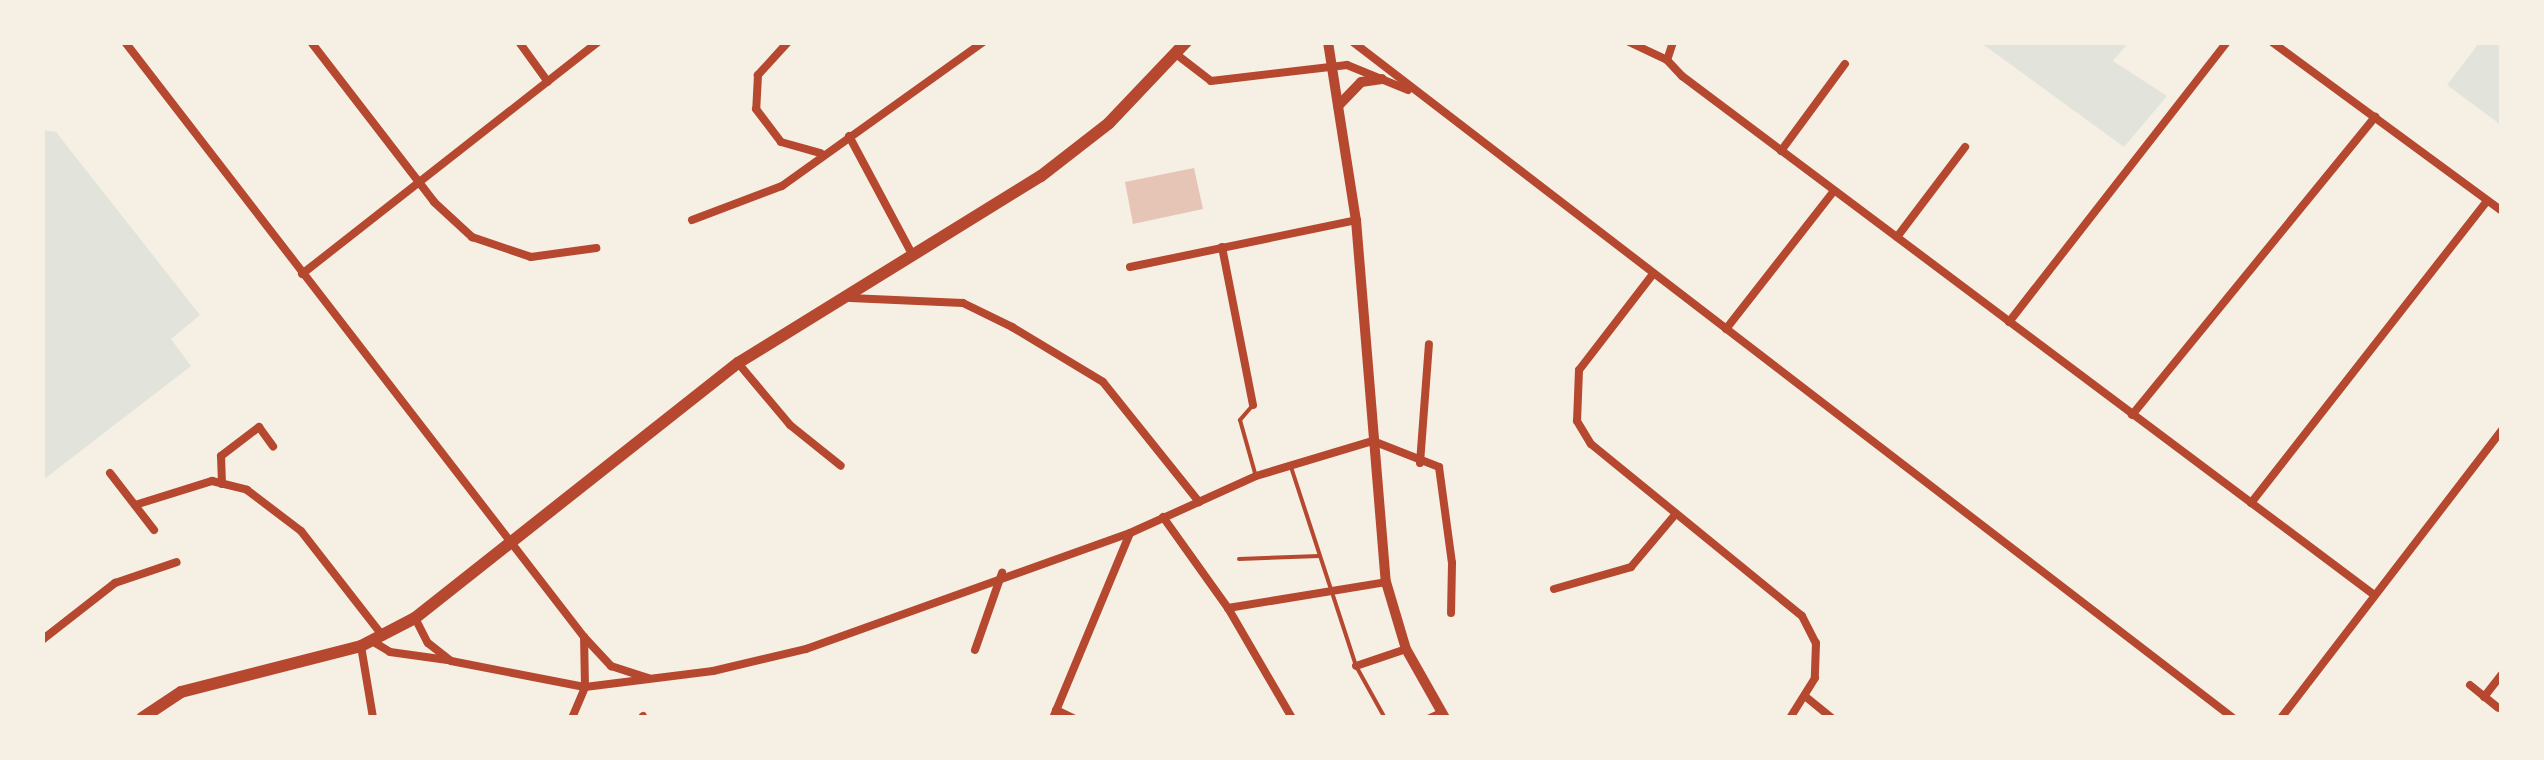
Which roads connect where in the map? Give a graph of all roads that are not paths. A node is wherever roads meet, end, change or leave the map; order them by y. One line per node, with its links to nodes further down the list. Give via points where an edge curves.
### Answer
1 (125, 42): 37 (street)
2 (310, 42): 26 (street)
3 (519, 42): 18 (street)
4 (598, 42): 18 (street)
5 (788, 42): 25 (street, via 758,75 756,109 780,142)
6 (983, 42): 22 (street)
7 (1328, 42): 16 (street)
8 (1353, 42): 19 (street)
9 (1629, 42): 14 (street)
10 (1673, 42): 14 (street)
11 (2227, 42): 40 (street)
12 (2272, 42): 21 (street)
13 (1180, 48): 16 (street, via 1211,81); 35 (main road, via 1109,124)
14 (1667, 60): 24 (street)
15 (1845, 64): 24 (street)
16 (1330, 66): 17 (street, via 1357,66); 20 (street)
17 (1382, 79): 19 (street); 20 (street, via 1362,82)
18 (548, 82): 26 (street)
19 (1417, 94): 38 (street)
20 (1338, 106): 31 (street)
21 (2375, 117): 28 (street); 45 (street)
22 (850, 136): 25 (street); 35 (street)
23 (1965, 146): 32 (street)
24 (1781, 152): 27 (street)
25 (820, 153): 30 (street, via 782,186)
26 (418, 181): 34 (street, via 459,228 500,250 548,258); 37 (street)
27 (1834, 191): 32 (street); 41 (street)
28 (2487, 201): 29 (street); 56 (street)
29 (2502, 211)
30 (692, 220)
31 (1356, 220): 33 (street); 47 (street)
32 (1897, 237): 40 (street)
33 (1222, 247): 36 (street); 44 (street)
34 (596, 248)
35 (914, 258): 39 (main road)
36 (1130, 267)
37 (302, 274): 62 (street)
38 (1653, 274): 41 (street); 58 (street, via 1580,370 1576,420 1591,444)
39 (850, 298): 43 (main road); 55 (street, via 963,303 1012,327 1103,382)
40 (2009, 322): 45 (street)
41 (1726, 329): 99 (street)
42 (1429, 344): 49 (street)
43 (738, 363): 50 (street, via 790,425); 62 (main road)
44 (1253, 405): 53 (lane, via 1240,420)
45 (2132, 415): 56 (street)
46 (2502, 430): 70 (street)
47 (1373, 441): 49 (street); 51 (street); 67 (street)
48 (273, 446): 54 (street, via 259,427 222,456)
49 (1420, 463): 72 (street, via 1439,466 1452,563)
50 (842, 466)
51 (1291, 467): 53 (street); 63 (lane)
52 (110, 473): 57 (street)
53 (1256, 476): 55 (street)
54 (222, 484): 57 (street, via 212,481); 76 (street, via 247,490 301,531)
55 (1199, 502): 59 (street)
56 (2251, 503): 70 (street)
57 (135, 505): 60 (street)
58 (1674, 516): 68 (street, via 1632,567); 86 (street, via 1802,616 1816,643 1815,678)
59 (1163, 517): 61 (street); 71 (street)
60 (154, 530)
61 (1130, 533): 66 (street); 88 (street)
62 (509, 540): 73 (main road); 74 (street)
63 (1319, 556): 64 (lane); 69 (lane)
64 (1239, 558)
65 (177, 562): 75 (street, via 114,583)
66 (1002, 573): 78 (street); 82 (street, via 806,649)
67 (1386, 582): 69 (street); 77 (street)
68 (1554, 589)
69 (1330, 594): 71 (street); 80 (lane)
70 (2372, 594): 100 (street)
71 (1228, 608): 94 (street)
72 (1451, 613)
73 (415, 618): 76 (main road); 79 (street, via 428,643)
74 (584, 637): 82 (street, via 611,666); 84 (street)
75 (42, 640)
76 (372, 641): 79 (street, via 390,652); 90 (main road, via 234,674 181,692); 91 (street)
77 (1406, 649): 80 (street); 89 (street)
78 (974, 650)
79 (451, 661): 84 (street)
80 (1356, 666): 95 (lane)
81 (2502, 674): 85 (street)
82 (654, 679): 84 (street)
83 (2470, 685): 85 (street)
84 (585, 687): 92 (street)
85 (2484, 696): 87 (street)
86 (1806, 697): 97 (street); 98 (street)
87 (2498, 708)
88 (1055, 714): 93 (street)
89 (1443, 714): 96 (lane)
90 (142, 718)
91 (373, 718)
92 (572, 718)
93 (1073, 718)
94 (1292, 718)
95 (1386, 718)
96 (1426, 718)
97 (1790, 718)
98 (1832, 718)
99 (2233, 718)
100 (2281, 718)

